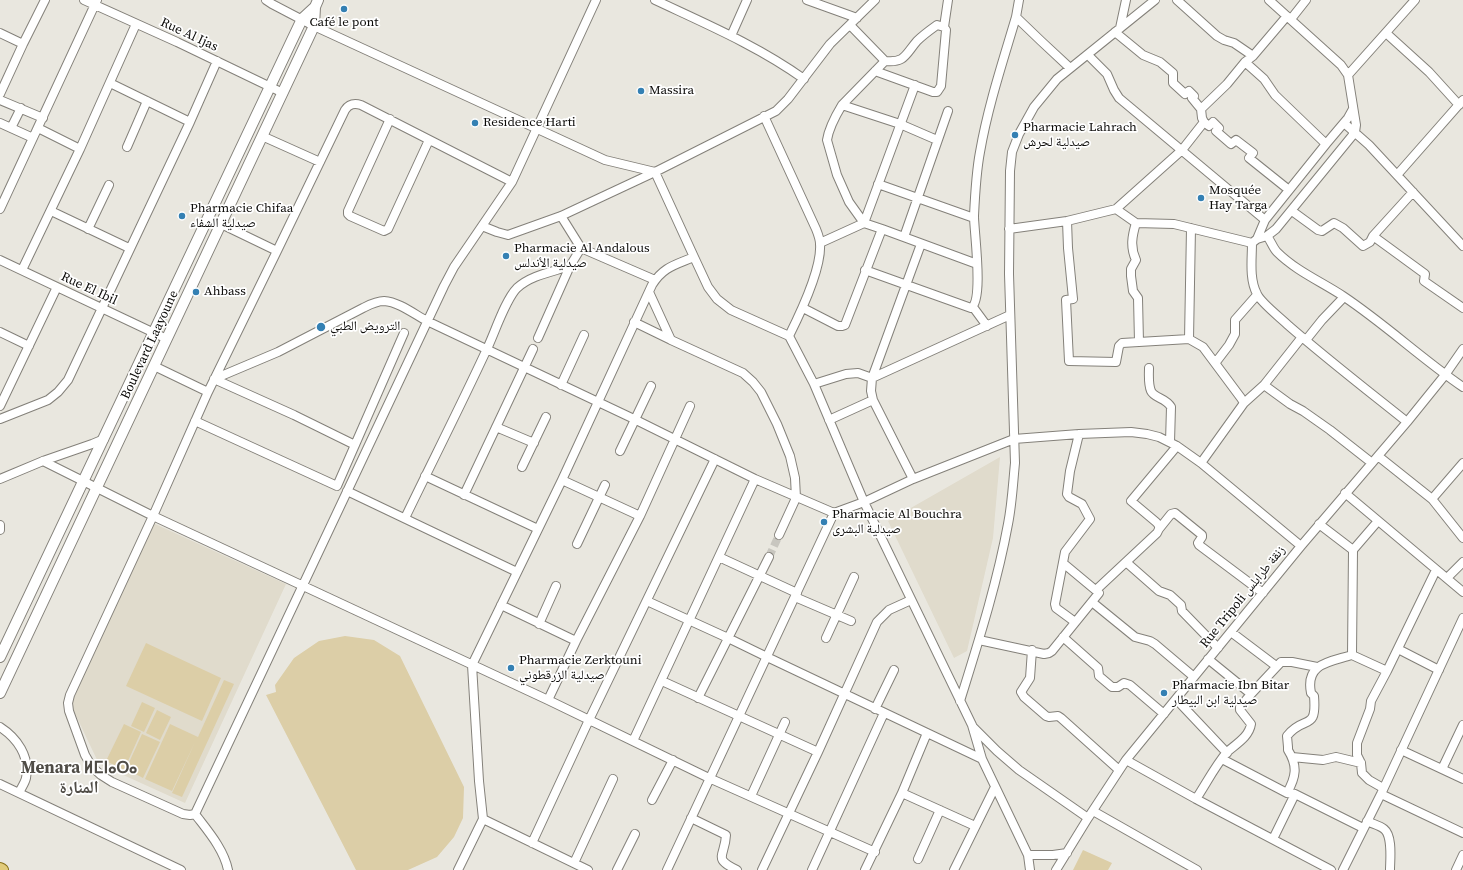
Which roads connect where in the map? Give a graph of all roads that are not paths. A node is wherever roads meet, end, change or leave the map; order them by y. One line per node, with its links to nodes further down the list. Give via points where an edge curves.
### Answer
1 (45, 0): 31 (street)
2 (84, 0): 17 (street, Rue Al Ijas)
3 (266, 0): 22 (street)
4 (596, 0): 64 (street)
5 (655, 0): 30 (street)
6 (747, 0): 30 (street)
7 (807, 0): 21 (street)
8 (875, 0): 21 (street)
9 (948, 0): 26 (street)
10 (1018, 0): 19 (street)
11 (1126, 0): 27 (street)
12 (1155, 0): 27 (street)
13 (1177, 0): 33 (street, via 1217,36 1234,43)
14 (1269, 0): 20 (street)
15 (1306, 0): 20 (street)
16 (1415, 0): 29 (street)
17 (96, 2): 23 (street, Rue Al Ijas); 55 (street)
18 (317, 3): 22 (street, Boulevard Laayoune); 25 (street, Boulevard Laayoune)
19 (1016, 17): 37 (street); 90 (street, via 985,127 976,179)
20 (1289, 17): 33 (street); 39 (street, via 1330,54)
21 (857, 18): 24 (street)
22 (302, 19): 25 (street); 43 (street, Boulevard Laayoune)
23 (136, 24): 35 (street, Rue Al Ijas); 41 (street)
24 (850, 25): 34 (street); 40 (street, via 830,44)
25 (314, 26): 44 (street, Boulevard Laayoune); 64 (street)
26 (944, 27): 34 (street, via 937,25 925,34 904,59); 42 (street, via 946,30 940,90 933,92)
27 (1118, 30): 32 (street); 51 (street, via 1143,55 1160,62 1174,73 1173,83 1185,94 1189,91)
28 (0, 33): 31 (street)
29 (1386, 34): 39 (street); 48 (street)
30 (731, 36): 40 (street, via 780,62)
31 (23, 44): 45 (street)
32 (1088, 55): 37 (street); 73 (street, via 1107,74 1119,98)
33 (1253, 56): 36 (street)
34 (885, 61): 38 (street)
35 (217, 62): 43 (street, Rue Al Ijas); 57 (street)
36 (1245, 62): 51 (street); 70 (street)
37 (1070, 68): 100 (street, via 1057,78 1034,107 1012,152)
38 (875, 71): 42 (street); 49 (street)
39 (1348, 75): 52 (street)
40 (804, 79): 54 (street, via 781,107)
41 (110, 83): 47 (street); 72 (street)
42 (915, 85): 61 (street)
43 (269, 87): 44 (street, Rue Al Ijas); 132 (street, Boulevard Laayoune)
44 (283, 93): 66 (street, Boulevard Laayoune)
45 (0, 94)
46 (0, 100): 50 (street)
47 (147, 101): 57 (street); 71 (street)
48 (1461, 103): 78 (street)
49 (842, 104): 61 (street); 93 (street, via 827,140 840,184)
50 (21, 108): 55 (street); 62 (street)
51 (1201, 109): 58 (street)
52 (1354, 109): 60 (street); 65 (street)
53 (948, 111): 69 (street)
54 (764, 116): 77 (street); 105 (street)
55 (43, 118): 63 (street)
56 (390, 119): 68 (street); 68 (street, via 348,212 350,216 384,231 388,229); 75 (street, via 361,105 352,104 345,110)
57 (190, 122): 108 (street)
58 (1204, 122): 73 (street); 82 (street, via 1209,126 1212,122 1219,128 1216,131 1232,144 1236,140 1253,153 1249,158)
59 (0, 123): 62 (street)
60 (1344, 123): 65 (street); 70 (street)
61 (900, 124): 69 (street); 80 (street)
62 (11, 128): 67 (street)
63 (38, 128): 67 (street); 72 (street)
64 (537, 129): 77 (street, via 605,160); 79 (street)
65 (1355, 132): 76 (street); 78 (street)
66 (262, 136): 75 (street); 95 (street, Boulevard Laayoune)
67 (33, 138): 85 (street)
68 (429, 140): 79 (street)
69 (937, 140): 84 (street)
70 (1326, 144): 74 (street)
71 (127, 147)
72 (80, 149): 87 (street)
73 (1182, 150): 86 (street); 91 (street)
74 (1318, 155): 76 (street); 82 (street)
75 (320, 162): 110 (street)
76 (1329, 165): 88 (street)
77 (655, 172): 89 (street); 111 (street)
78 (1397, 175): 83 (street)
79 (512, 182): 96 (street)
80 (878, 184): 84 (street); 93 (street)
81 (109, 185): 98 (street)
82 (1289, 190): 91 (street)
83 (1413, 192): 102 (street); 107 (street)
84 (918, 198): 90 (street); 103 (street)
85 (0, 209)
86 (1116, 209): 92 (street); 94 (street)
87 (51, 211): 98 (street); 115 (street)
88 (1292, 211): 101 (street); 102 (street, via 1318,230 1322,231 1334,223 1363,246 1370,242)
89 (561, 216): 96 (street, via 508,235); 109 (street)
90 (974, 218): 113 (street)
91 (1265, 220): 104 (street)
92 (1067, 221): 100 (street); 141 (street, via 1073,299 1066,300 1069,361 1116,362 1122,342)
93 (864, 223): 99 (street); 105 (street)
94 (1136, 223): 97 (street, via 1174,224); 141 (street, via 1132,253 1136,260 1130,276 1133,291 1138,298)
95 (221, 224): 110 (street); 138 (street, Boulevard Laayoune)
96 (482, 226): 128 (street, via 454,267)
97 (1191, 228): 104 (street); 139 (street)
98 (88, 229): 108 (street)
99 (882, 229): 103 (street); 116 (street)
100 (1009, 229): 127 (street)
101 (1268, 236): 104 (street); 122 (street, via 1277,251 1294,266)
102 (1373, 236): 126 (street, via 1425,274 1424,281)
103 (904, 238): 106 (street)
104 (1255, 241): 121 (street, via 1251,263)
105 (820, 243): 125 (street, via 820,255)
106 (921, 244): 113 (street); 118 (street)
107 (1463, 245)
108 (129, 248): 124 (street)
109 (581, 248): 114 (street); 117 (street)
110 (278, 251): 152 (street)
111 (694, 257): 117 (street, via 668,268); 135 (street, via 708,287 721,302 731,310)
112 (0, 260): 115 (street, Rue El Ibil)
113 (977, 264): 123 (street, via 978,290)
114 (570, 266): 136 (street); 145 (street, via 533,278 516,290)
115 (22, 270): 119 (street, Rue El Ibil)
116 (865, 270): 118 (street); 125 (street, via 845,324 842,326)
117 (655, 280): 120 (street)
118 (905, 285): 123 (street); 151 (street)
119 (57, 287): 124 (street, Rue El Ibil); 142 (street)
120 (649, 292): 129 (street); 140 (street)
121 (1257, 295): 137 (street); 146 (street, via 1235,320 1235,334)
122 (1344, 297): 137 (street); 150 (street)
123 (973, 307): 130 (street)
124 (101, 308): 132 (street, Rue El Ibil); 165 (street, via 68,380 58,392 48,400)
125 (803, 308): 135 (street)
126 (1463, 308)
127 (1010, 315): 130 (street); 174 (street)
128 (427, 321): 145 (street); 152 (street, via 394,304 384,301 374,303 278,352); 194 (street)
129 (634, 322): 140 (street); 160 (street)
130 (987, 326): 151 (street)
131 (0, 332): 142 (street)
132 (154, 333): 138 (street, Rue El Ibil); 172 (street, Boulevard Laayoune)
133 (404, 333): 177 (street)
134 (584, 335): 154 (street)
135 (789, 336): 153 (street)
136 (538, 338)
137 (1304, 338): 155 (street); 169 (street)
138 (167, 339): 147 (street, Boulevard Laayoune)
139 (1189, 339): 141 (street); 146 (street, via 1203,347)
140 (671, 340): 198 (street, via 743,373 762,392 790,456)
141 (1139, 342)
142 (29, 346): 162 (street)
143 (533, 349): 148 (street)
144 (1463, 349): 150 (street, Rue Tripoli زنقة طرابلس)
145 (487, 350): 148 (street); 186 (street)
146 (1216, 362): 161 (street)
147 (154, 366): 158 (street); 193 (street, Boulevard Laayoune)
148 (525, 368): 154 (street); 170 (street)
149 (1149, 368): 176 (street, via 1151,391 1171,407)
150 (1445, 375): 157 (street); 169 (street, Rue Tripoli زنقة طرابلس)
151 (872, 378): 153 (street, via 858,373 846,374); 159 (street)
152 (214, 379): 158 (street); 177 (street, via 294,415)
153 (814, 384): 167 (street)
154 (561, 385): 160 (street)
155 (1264, 385): 161 (street); 183 (street, via 1330,430)
156 (651, 386): 166 (street)
157 (1463, 387)
158 (208, 392): 168 (street)
159 (872, 400): 167 (street); 189 (street)
160 (597, 401): 166 (street); 190 (street)
161 (1244, 403): 182 (street)
162 (0, 406)
163 (690, 406): 173 (street)
164 (546, 417): 175 (street)
165 (0, 419)
166 (634, 419): 173 (street); 178 (street)
167 (829, 420): 200 (street)
168 (195, 421): 177 (street, via 337,486); 202 (street)
169 (1407, 422): 179 (street, Rue Tripoli زنقة طرابلس)
170 (496, 427): 175 (street); 196 (street)
171 (1079, 434): 174 (street); 176 (street, via 1131,432 1147,434); 220 (street, via 1067,494 1082,504 1090,519 1067,550)
172 (104, 438): 181 (street); 191 (street, Boulevard Laayoune)
173 (674, 439): 180 (street); 203 (street)
174 (1014, 439): 189 (street); 246 (street, via 1015,463 1008,523)
175 (534, 443): 185 (street)
176 (1173, 444): 182 (street); 209 (street, via 1131,500 1159,525)
177 (354, 446)
178 (620, 451)
179 (1378, 456): 183 (street, Rue Tripoli زنقة طرابلس); 199 (street)
180 (715, 459): 188 (street); 233 (street)
181 (44, 461): 187 (street); 191 (street)
182 (1201, 463): 214 (street)
183 (1372, 463): 195 (street, Rue Tripoli زنقة طرابلس)
184 (1463, 463): 199 (street)
185 (522, 467)
186 (425, 476): 196 (street); 204 (street)
187 (0, 479)
188 (755, 479): 198 (street); 216 (street)
189 (913, 479): 200 (street)
190 (562, 480): 197 (street); 208 (street)
191 (84, 481): 193 (street); 252 (street, Boulevard Laayoune)
192 (605, 485): 197 (street)
193 (97, 488): 202 (street); 263 (street, Boulevard Laayoune)
194 (347, 491): 204 (street); 226 (street)
195 (1345, 493): 205 (street); 206 (street, Rue Tripoli زنقة طرابلس)
196 (464, 495): 208 (street)
197 (599, 497): 203 (street); 213 (street)
198 (796, 498): 201 (street); 211 (street)
199 (1432, 499): 212 (street)
200 (864, 502): 201 (street); 232 (street)
201 (834, 513): 231 (street)
202 (153, 516): 226 (street); 305 (street, via 70,695 69,711 85,755 92,767 101,775 183,814)
203 (640, 516): 247 (street)
204 (405, 518): 222 (street)
205 (1378, 521): 215 (street); 221 (street)
206 (1319, 524): 214 (street, Rue Tripoli زنقة طرابلس); 215 (street)
207 (0, 525): 210 (street)
208 (538, 528): 222 (street)
209 (1159, 529): 218 (street); 230 (street, via 1171,514 1175,513 1202,535 1199,545)
210 (0, 530)
211 (779, 535)
212 (1463, 538)
213 (576, 544)
214 (1301, 546): 230 (street, Rue Tripoli زنقة طرابلس)
215 (1353, 550): 251 (street)
216 (719, 557): 223 (street); 238 (street)
217 (769, 557): 223 (street)
218 (1126, 562): 228 (street); 248 (street, via 1159,591 1170,595 1181,605 1182,611)
219 (1463, 562): 225 (street)
220 (1063, 563): 228 (street); 240 (street, via 1055,606)
221 (1436, 570): 225 (street); 249 (street)
222 (517, 572): 235 (street)
223 (760, 576): 231 (street); 244 (street)
224 (854, 577): 236 (street)
225 (1446, 578): 229 (street)
226 (303, 586): 255 (street); 305 (street)
227 (556, 586): 241 (street)
228 (1096, 590): 234 (street, via 1099,593)
229 (1463, 592)
230 (1263, 593): 242 (street, Rue Tripoli زنقة طرابلس)
231 (796, 595): 236 (street); 253 (street)
232 (911, 600): 264 (street, via 889,610 880,618); 269 (street)
233 (647, 601): 238 (street); 274 (street)
234 (1092, 602): 240 (street); 261 (street, via 1135,637 1155,644)
235 (501, 605): 241 (street); 255 (street)
236 (836, 615): 239 (street); 245 (street)
237 (1463, 618): 259 (street)
238 (689, 620): 244 (street); 262 (street)
239 (851, 621)
240 (1075, 622): 243 (street)
241 (539, 624): 247 (street)
242 (1231, 632): 248 (street, Rue Tripoli زنقة طرابلس); 256 (street)
243 (1063, 637): 250 (street, via 1049,654); 272 (street, via 1098,668 1099,676 1112,687 1124,683 1130,685)
244 (728, 638): 253 (street); 266 (street)
245 (826, 638)
246 (979, 640): 250 (street); 269 (street)
247 (576, 641): 268 (street)
248 (1218, 648): 254 (street, Rue Tripoli زنقة طرابلس)
249 (1398, 649): 259 (street); 260 (street)
250 (1032, 650): 291 (street, via 1030,678 1021,692 1024,697 1046,716 1061,718)
251 (1352, 654): 257 (street); 260 (street)
252 (0, 657)
253 (767, 657): 264 (street); 273 (street)
254 (1208, 659): 261 (street, Rue Tripoli زنقة طرابلس); 265 (street)
255 (472, 665): 268 (street); 309 (street)
256 (1276, 666): 257 (street, via 1285,661); 265 (street)
257 (1317, 667): 285 (street, via 1311,674 1309,684 1314,696 1313,718 1297,726 1287,736 1288,750)
258 (894, 670): 270 (street)
259 (1439, 670): 282 (street)
260 (1387, 671): 289 (street, via 1371,701 1359,735 1356,749)
261 (1194, 677): 267 (street, Rue Tripoli زنقة طرابلس)
262 (662, 681): 266 (street); 281 (street)
263 (0, 693)
264 (844, 694): 270 (street); 283 (street)
265 (1251, 694): 284 (street, via 1240,710 1251,727 1247,735)
266 (698, 698): 273 (street)
267 (1176, 699): 272 (street, Rue Tripoli زنقة طرابلس); 284 (street)
268 (548, 700): 274 (street)
269 (960, 701): 277 (street)
270 (875, 709): 271 (street)
271 (884, 713): 279 (street); 312 (street)
272 (1164, 714): 288 (street, Rue Tripoli زنقة طرابلس)
273 (739, 716): 280 (street); 292 (street)
274 (589, 720): 281 (street); 316 (street)
275 (785, 722): 280 (street)
276 (1463, 725): 290 (street)
277 (972, 726): 286 (street); 307 (street, via 1019,770)
278 (0, 727): 298 (street, via 14,738 22,750 26,763 26,778)
279 (927, 733): 286 (street); 299 (street)
280 (780, 734): 283 (street); 301 (street)
281 (632, 741): 287 (street)
282 (1401, 750): 290 (street); 297 (street)
283 (818, 752): 306 (street)
284 (1225, 756): 300 (street); 302 (street)
285 (1292, 757): 289 (street, via 1323,760 1336,757); 300 (street, via 1295,765)
286 (982, 759): 296 (street)
287 (673, 760): 292 (street); 303 (street)
288 (1126, 760): 291 (street, Rue Tripoli زنقة طرابلس); 302 (street)
289 (1361, 763): 297 (street, via 1362,773)
290 (1442, 769): 294 (street)
291 (1119, 770): 307 (street, Rue Tripoli زنقة طرابلس)
292 (709, 778): 301 (street); 308 (street)
293 (613, 779): 322 (street)
294 (1463, 779)
295 (0, 784): 298 (street)
296 (995, 787): 311 (street); 319 (street)
297 (1382, 791): 310 (street); 313 (street)
298 (19, 793): 323 (street)
299 (902, 793): 304 (street); 317 (street)
300 (1291, 793): 310 (street); 315 (street)
301 (751, 796): 306 (street)
302 (1196, 799): 315 (street)
303 (652, 800)
304 (940, 810): 311 (street); 321 (street)
305 (195, 814): 324 (street, via 218,847)
306 (788, 814): 312 (street); 330 (street)
307 (1090, 814): 318 (street, Rue Tripoli زنقة طرابلس); 336 (street)
308 (691, 818): 328 (street); 329 (street, via 726,835 722,861)
309 (483, 820): 316 (street); 325 (street)
310 (1365, 825): 338 (street); 339 (street, via 1380,827 1388,833)
311 (975, 826): 333 (street)
312 (829, 833): 317 (street); 331 (street)
313 (1463, 833)
314 (634, 834): 327 (street)
315 (1273, 840): 337 (street)
316 (532, 843): 322 (street)
317 (875, 852): 332 (street)
318 (1067, 853): 319 (street); 335 (street, Rue Tripoli زنقة طرابلس)
319 (1028, 855): 334 (street)
320 (1463, 855): 340 (street)
321 (918, 859)
322 (574, 863): 326 (street)
323 (181, 870)
324 (228, 870)
325 (458, 870)
326 (588, 870)
327 (617, 870)
328 (667, 870)
329 (737, 870)
330 (762, 870)
331 (812, 870)
332 (865, 870)
333 (954, 870)
334 (1030, 870)
335 (1056, 870)
336 (1197, 870)
337 (1331, 870)
338 (1343, 870)
339 (1390, 870)
340 (1456, 870)

